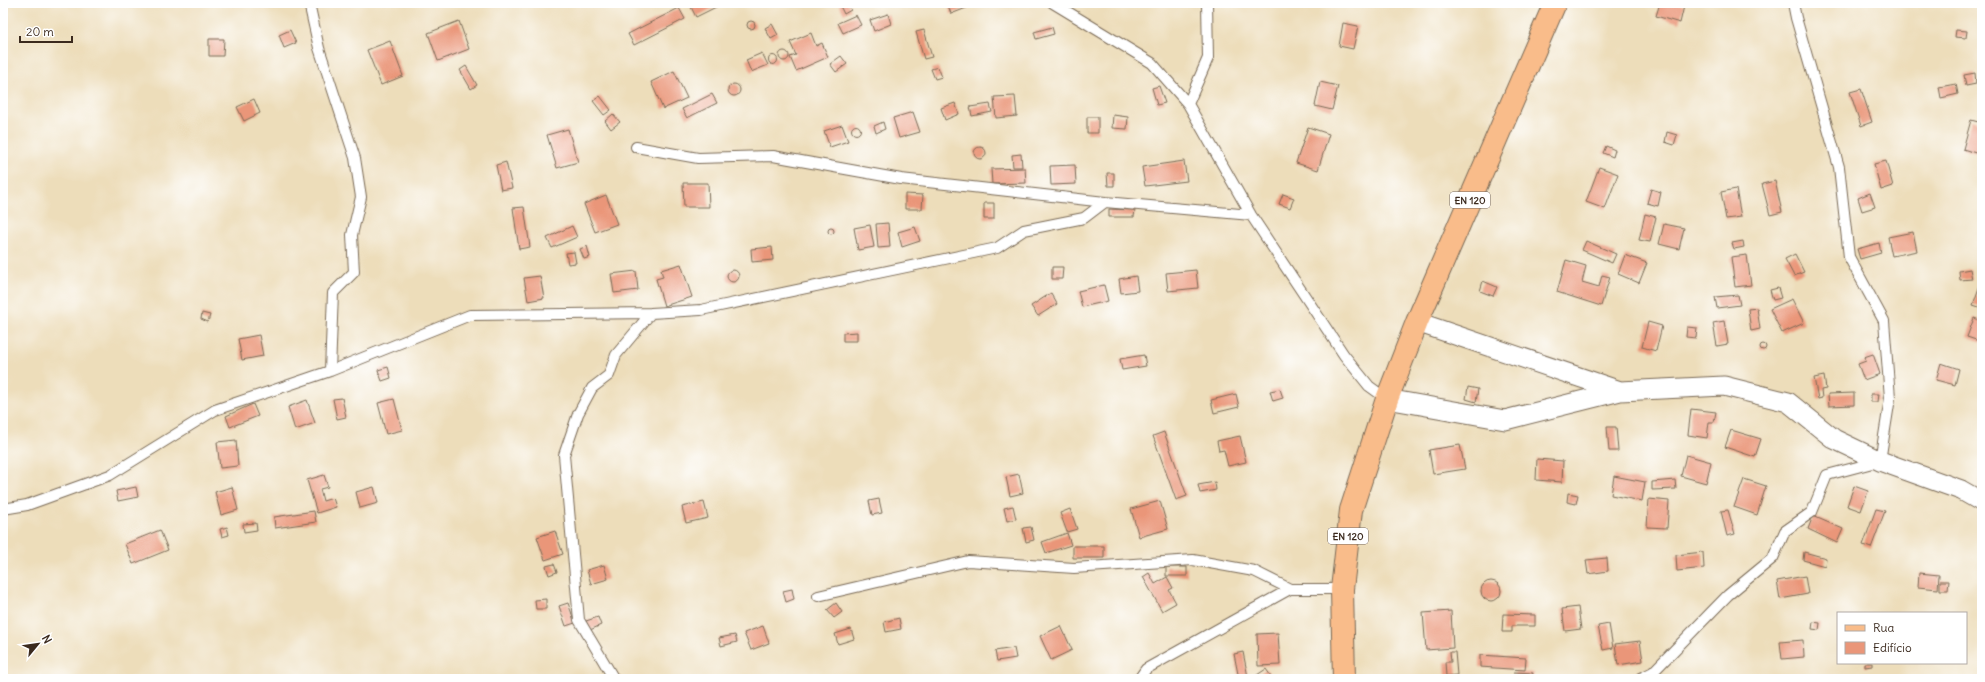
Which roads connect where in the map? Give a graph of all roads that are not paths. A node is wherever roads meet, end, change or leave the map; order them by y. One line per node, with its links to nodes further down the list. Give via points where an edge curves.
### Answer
1 (309, 3): 12 (lane, via 318,48 355,158 361,197 352,235 354,272 333,294)
2 (1053, 3): 6 (lane, via 1152,63)
3 (1207, 3): 6 (lane, via 1208,58)
4 (1555, 3): 11 (main road, EN 120)
5 (1793, 3): 15 (lane, via 1839,167 1849,258 1884,321 1890,398)
6 (1188, 104): 9 (lane)
7 (636, 147): 8 (lane, via 698,158 773,156 901,179)
8 (1105, 202): 9 (lane); 10 (lane, via 1084,218 1024,230 997,248 701,310)
9 (1251, 216): 14 (lane, via 1344,356 1369,386)
10 (650, 314): 12 (lane, via 470,315); 21 (lane, via 616,355 608,375 592,388 578,414 564,455 579,620)
11 (1417, 322): 13 (street); 14 (main road, EN 120)
12 (330, 370): 17 (lane, via 215,410 110,475 27,505)
13 (1620, 391): 14 (street, via 1505,420); 15 (street, via 1724,386 1788,402 1834,439)
14 (1387, 399): 19 (main road, EN 120, via 1351,510)
15 (1880, 461): 16 (street, via 1961,490); 24 (lane, via 1827,475 1812,512 1785,531 1773,558 1728,595 1653,672)
16 (1982, 502)
17 (3, 509)
18 (1290, 589): 19 (lane); 20 (lane, via 1254,571 1193,560 1074,568 968,561); 22 (lane, via 1146,669)
19 (1342, 589): 23 (main road, EN 120)
20 (818, 596)
21 (614, 679)
22 (1139, 679)
23 (1344, 679)
24 (1639, 679)

